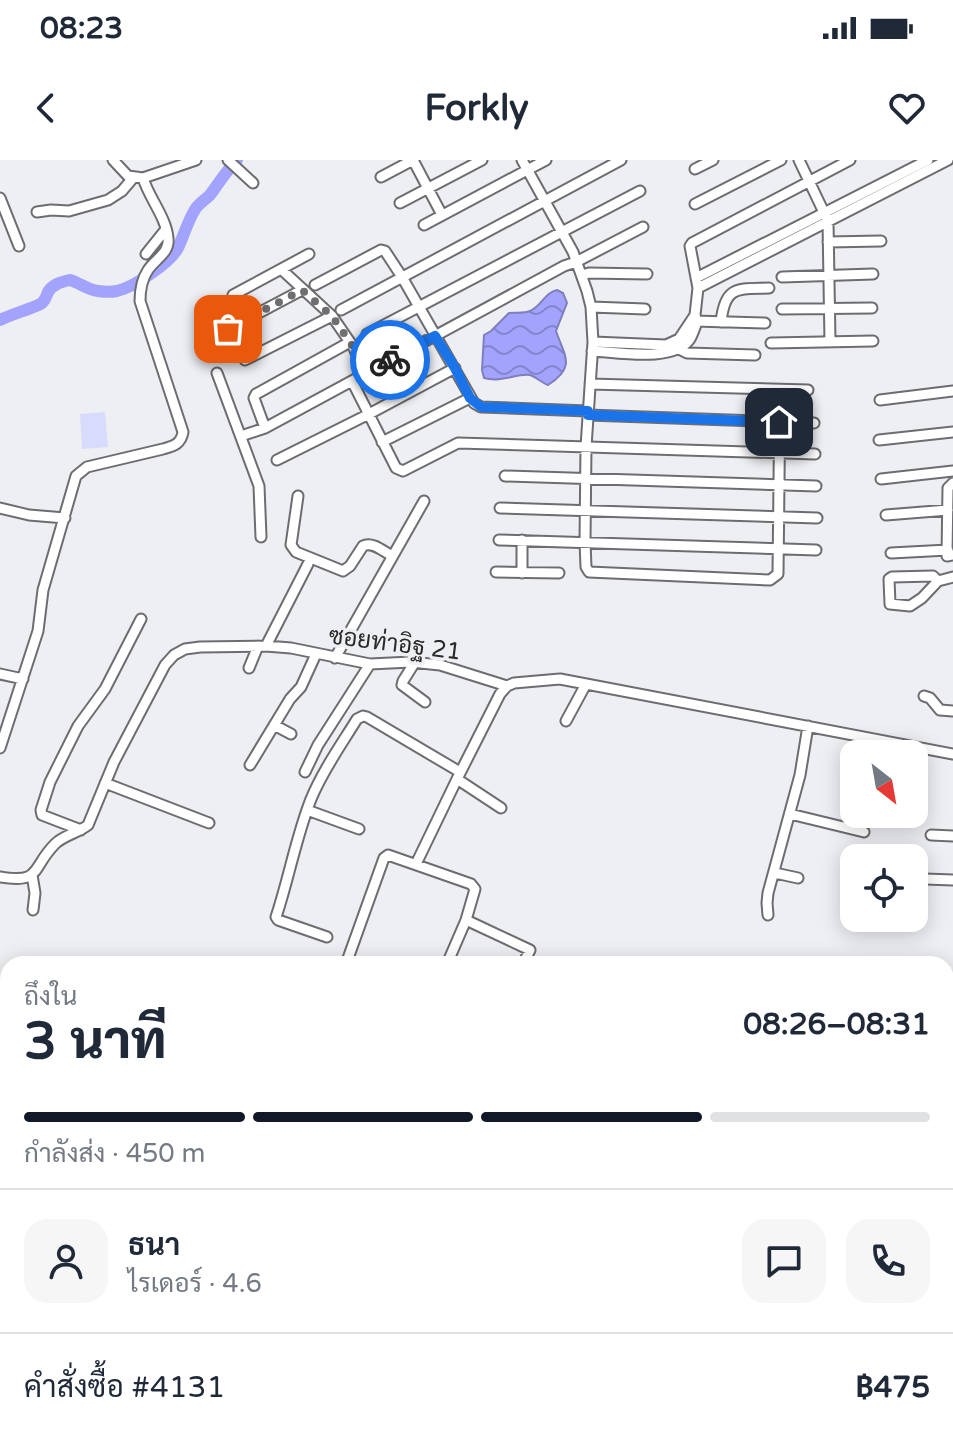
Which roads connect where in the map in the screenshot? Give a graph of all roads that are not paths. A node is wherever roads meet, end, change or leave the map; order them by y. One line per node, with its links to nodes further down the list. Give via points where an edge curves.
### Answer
1 (113, 160): 19 (street)
2 (196, 160): 14 (street)
3 (413, 160): 18 (street); 22 (street)
4 (482, 160): 22 (street)
5 (522, 160): 17 (street)
6 (546, 160): 17 (street)
7 (621, 160): 25 (street)
8 (713, 160): 16 (street)
9 (781, 160): 27 (street)
10 (799, 160): 20 (street)
11 (850, 160): 20 (street)
12 (928, 160): 30 (street)
13 (946, 160): 30 (street)
14 (168, 164): 19 (street)
15 (233, 165): 21 (street)
16 (695, 169)
17 (527, 170): 25 (street); 29 (street)
18 (381, 177)
19 (138, 178): 28 (street, via 108,200 69,211); 33 (street)
20 (809, 181): 30 (street); 48 (street, via 694,240 690,246)
21 (253, 183)
22 (428, 188): 26 (street); 29 (street)
23 (640, 191): 34 (street)
24 (0, 198): 37 (street)
25 (544, 201): 34 (street); 46 (street)
26 (400, 203)
27 (695, 204)
28 (37, 212)
29 (442, 215): 31 (street)
30 (826, 217): 36 (street); 48 (street)
31 (424, 225)
32 (643, 227): 40 (street)
33 (166, 229): 38 (street); 112 (street, via 167,249 147,271 140,301 182,438 175,445 82,469)
34 (560, 232): 40 (street); 53 (street)
35 (881, 241): 36 (street)
36 (828, 242): 45 (street)
37 (19, 246)
38 (146, 254)
39 (309, 254): 41 (street)
40 (576, 262): 44 (street); 65 (street)
41 (281, 269): 51 (street); 52 (street)
42 (647, 274): 44 (street)
43 (873, 274): 45 (street)
44 (582, 275): 54 (street)
45 (829, 275): 47 (street); 55 (street)
46 (402, 277): 49 (street, via 381,250); 53 (street); 59 (street)
47 (782, 277)
48 (697, 283): 60 (street)
49 (315, 285)
50 (769, 288): 61 (street, via 734,292 723,304)
51 (302, 290): 59 (street); 63 (street)
52 (233, 295)
53 (418, 307): 64 (street); 65 (street)
54 (591, 307): 57 (street); 70 (street)
55 (830, 308): 56 (street); 58 (street); 68 (street)
56 (872, 308)
57 (645, 309)
58 (782, 309)
59 (337, 313): 67 (street); 73 (street)
60 (694, 319): 61 (street); 70 (street, via 679,339 666,345); 71 (street, via 691,339)
61 (721, 322): 62 (street)
62 (765, 323)
63 (228, 329)
64 (367, 334)
65 (435, 336): 74 (street); 76 (street)
66 (873, 341): 68 (street)
67 (350, 342): 76 (street); 88 (street, via 256,394)
68 (830, 342): 69 (street)
69 (771, 343)
70 (592, 347): 71 (street, via 659,354); 78 (street)
71 (679, 349): 72 (street)
72 (755, 355)
73 (245, 360)
74 (455, 368): 82 (street); 85 (street)
75 (217, 373): 90 (street)
76 (365, 374): 77 (street)
77 (352, 381): 85 (street); 88 (street)
78 (590, 384): 79 (street); 84 (street)
79 (780, 390): 80 (street); 86 (street)
80 (808, 390)
81 (953, 391): 83 (street)
82 (470, 398): 84 (street, via 481,407); 92 (street)
83 (880, 400)
84 (588, 413): 86 (street); 93 (street)
85 (369, 414): 92 (street); 96 (street)
86 (779, 422): 87 (street); 94 (street)
87 (814, 423)
88 (265, 428): 90 (street)
89 (953, 432): 91 (street)
90 (241, 436): 114 (street, via 260,493)
91 (879, 440)
92 (382, 442): 93 (street, via 403,471 458,443)
93 (586, 447): 94 (street); 99 (street)
94 (779, 453): 95 (street); 102 (street)
95 (815, 454)
96 (277, 460)
97 (953, 471): 100 (street)
98 (505, 476): 99 (street)
99 (586, 479): 102 (street); 108 (street)
100 (881, 479)
101 (953, 483): 110 (street, via 948,488)
102 (778, 485): 103 (street); 111 (street)
103 (816, 486)
104 (298, 496): 122 (street, via 291,545 296,552 343,571 366,544)
105 (424, 501): 122 (street)
106 (0, 508): 112 (street)
107 (500, 508): 108 (street)
108 (586, 511): 111 (street); 117 (street)
109 (886, 515): 110 (street)
110 (950, 516): 120 (street)
111 (778, 517): 113 (street); 118 (street)
112 (65, 518): 137 (street)
113 (817, 518)
114 (261, 537)
115 (499, 540): 116 (street)
116 (522, 540): 117 (street); 125 (street)
117 (585, 542): 118 (street); 118 (street, via 586,567 594,574 770,580 778,574)
118 (777, 548): 119 (street)
119 (816, 550)
120 (950, 552): 121 (street)
121 (891, 553)
122 (392, 556): 132 (street)
123 (308, 564): 130 (street)
124 (496, 572): 125 (street)
125 (522, 573): 126 (street)
126 (559, 573)
127 (953, 577): 128 (street)
128 (938, 581): 128 (street, via 910,606 890,604 892,577 933,576)
129 (141, 619): 158 (street, via 105,689 78,726 42,806 42,815)
130 (262, 646): 131 (street, ซอยท่าอิฐ 21); 135 (street); 152 (street, ซอยท่าอิฐ 21, via 200,647 174,655)
131 (316, 654): 132 (street, ซอยท่าอิฐ 21); 144 (street)
132 (335, 658): 134 (street, ซอยท่าอิฐ 21)
133 (415, 662): 134 (street, ซอยท่าอิฐ 21); 139 (street, ซอยท่าอิฐ 21); 141 (street, via 402,683)
134 (370, 664): 150 (street)
135 (249, 668)
136 (0, 674): 137 (street)
137 (23, 679): 147 (street)
138 (586, 684): 139 (street, ซอยท่าอิฐ 21, via 560,679); 143 (street); 145 (street, ซอยท่าอิฐ 21)
139 (507, 686): 151 (street)
140 (924, 696): 142 (street, via 940,710)
141 (425, 702)
142 (953, 711)
143 (566, 721)
144 (274, 725): 146 (street); 149 (street)
145 (808, 726): 148 (street, ซอยท่าอิฐ 21); 155 (street)
146 (291, 734)
147 (0, 748)
148 (953, 754)
149 (250, 765)
150 (305, 772)
151 (458, 775): 153 (street); 154 (street, via 363,716 323,774); 162 (street)
152 (105, 783): 156 (street); 158 (street, ซอยท่าอิฐ 21)
153 (501, 808)
154 (307, 810): 157 (street); 172 (street, via 276,917)
155 (790, 814): 159 (street); 163 (street)
156 (209, 823)
157 (359, 829)
158 (81, 830): 164 (street, ซอยท่าอิฐ 21, via 54,845)
159 (864, 832)
160 (931, 835): 161 (street)
161 (953, 836)
162 (416, 864): 171 (street, via 471,884 475,889); 173 (street, via 384,858)
163 (775, 873): 166 (street); 170 (street)
164 (32, 875): 165 (street); 169 (street)
165 (0, 877)
166 (798, 878)
167 (928, 879): 168 (street)
168 (953, 880)
169 (33, 910)
170 (768, 915)
171 (466, 920): 174 (street); 175 (street, via 530,950)
172 (327, 937)
173 (349, 956)
174 (450, 956)
175 (527, 956)

